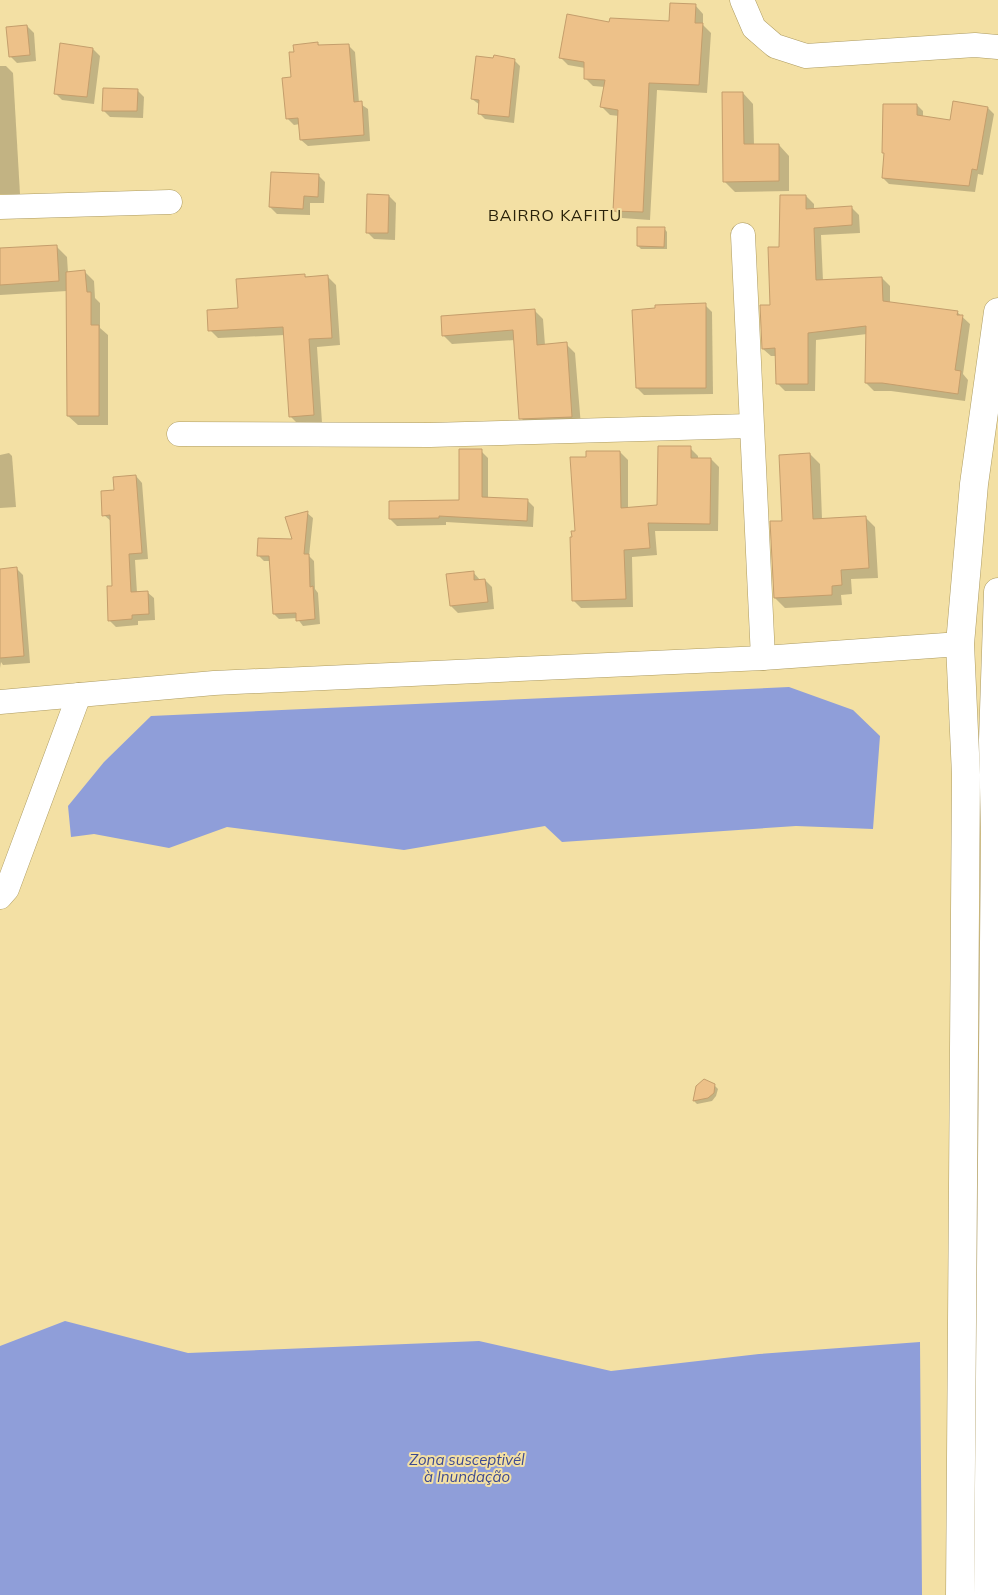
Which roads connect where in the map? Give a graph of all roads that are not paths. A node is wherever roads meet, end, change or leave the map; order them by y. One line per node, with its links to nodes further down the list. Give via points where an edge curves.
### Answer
1 (742, 0): 2 (street, via 754,28 775,46 806,56 975,45)
2 (998, 47)
3 (170, 202): 4 (street)
4 (0, 207)
5 (743, 235): 7 (street)
6 (998, 312): 11 (main road, via 974,484)
7 (750, 426): 8 (street, via 430,435); 12 (street)
8 (179, 434)
9 (998, 592): 10 (main road)
10 (997, 640): 11 (main road); 15 (main road, via 993,740)
11 (960, 644): 12 (street); 17 (main road, via 966,775)
12 (763, 658): 13 (street, via 214,683)
13 (79, 695): 14 (street); 16 (street, via 7,889)
14 (0, 702)
15 (996, 834): 18 (main road)
16 (0, 897)
17 (960, 1595)
18 (988, 1595)

